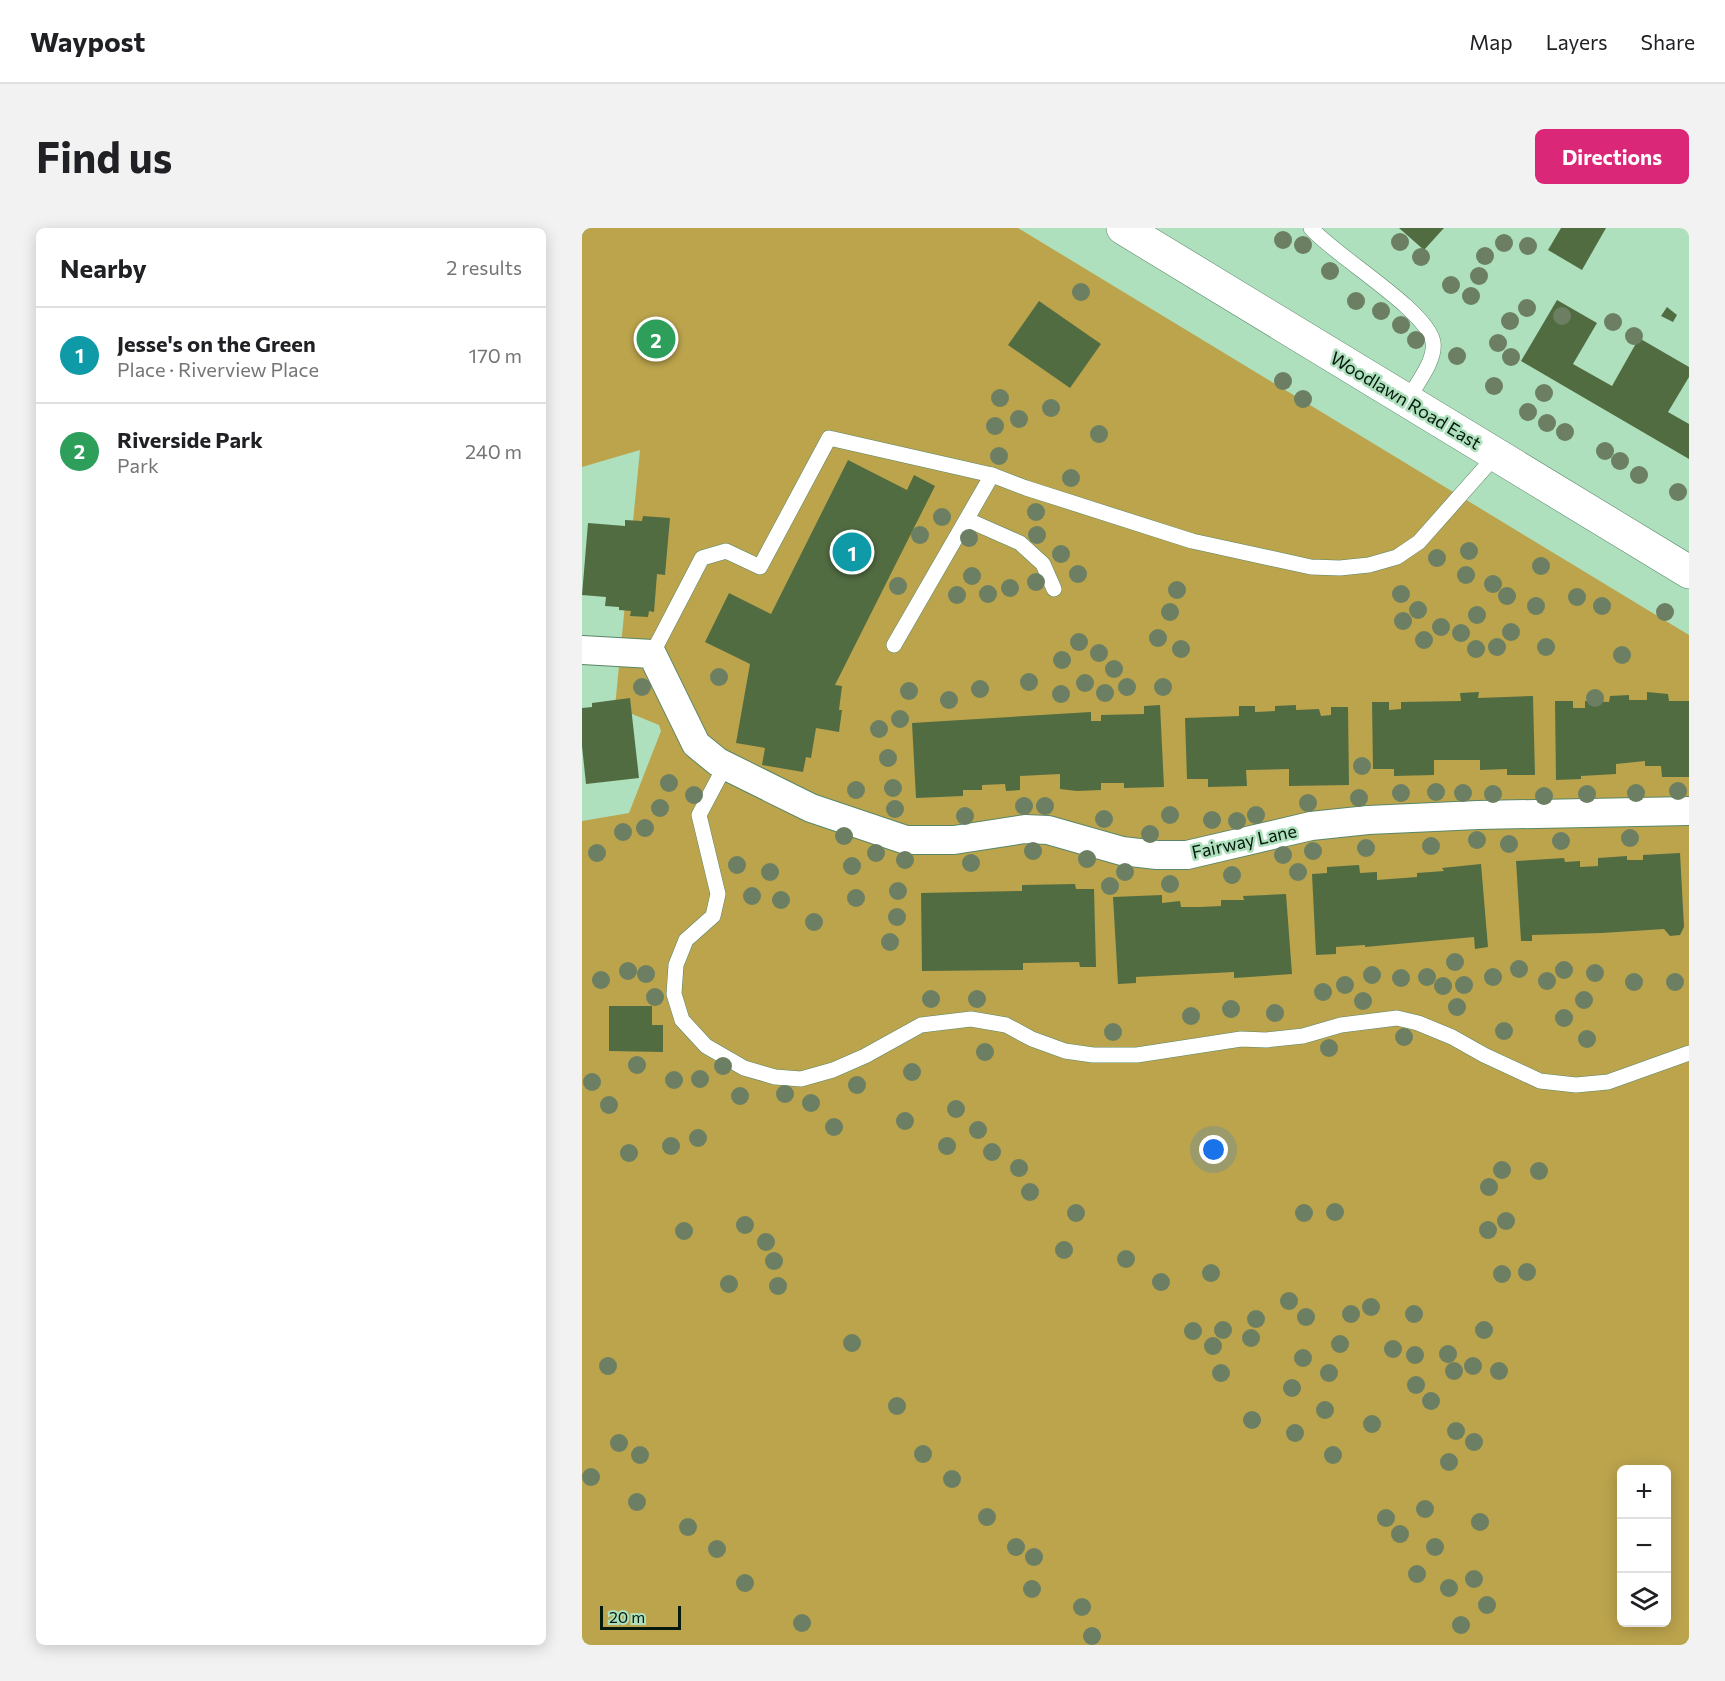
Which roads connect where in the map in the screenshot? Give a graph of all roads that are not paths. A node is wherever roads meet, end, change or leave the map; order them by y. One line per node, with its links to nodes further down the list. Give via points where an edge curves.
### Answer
1 (1123, 228): 3 (main road, Woodlawn Road East)
2 (1311, 228): 3 (lane, via 1426,326 1433,342 1432,357)
3 (1407, 401): 4 (main road, Woodlawn Road East)
4 (1496, 455): 5 (lane, via 1419,542 1397,557 1340,568 1311,567 1192,541); 7 (main road, Woodlawn Road East)
5 (992, 475): 6 (lane); 11 (lane, via 829,438 760,567 726,550 702,558)
6 (968, 520): 8 (lane, via 1020,543 1043,564); 9 (lane)
7 (1689, 572)
8 (1054, 589)
9 (894, 645)
10 (582, 650): 11 (street)
11 (652, 654): 12 (street, Fairway Lane, via 696,744)
12 (734, 771): 13 (street, Fairway Lane, via 812,808 906,840 954,840 1025,829 1048,830 1122,851 1156,855 1191,854 1311,826 1368,820); 14 (lane, via 699,815 718,894 713,916 686,940 676,965 674,994 681,1020 706,1046 744,1068 801,1079 844,1066 921,1026 971,1019 1006,1025 1065,1051 1137,1055 1241,1039 1303,1036 1341,1025 1396,1018 1452,1037 1540,1081 1576,1085 1608,1082)
13 (1689, 811)
14 (1689, 1053)

